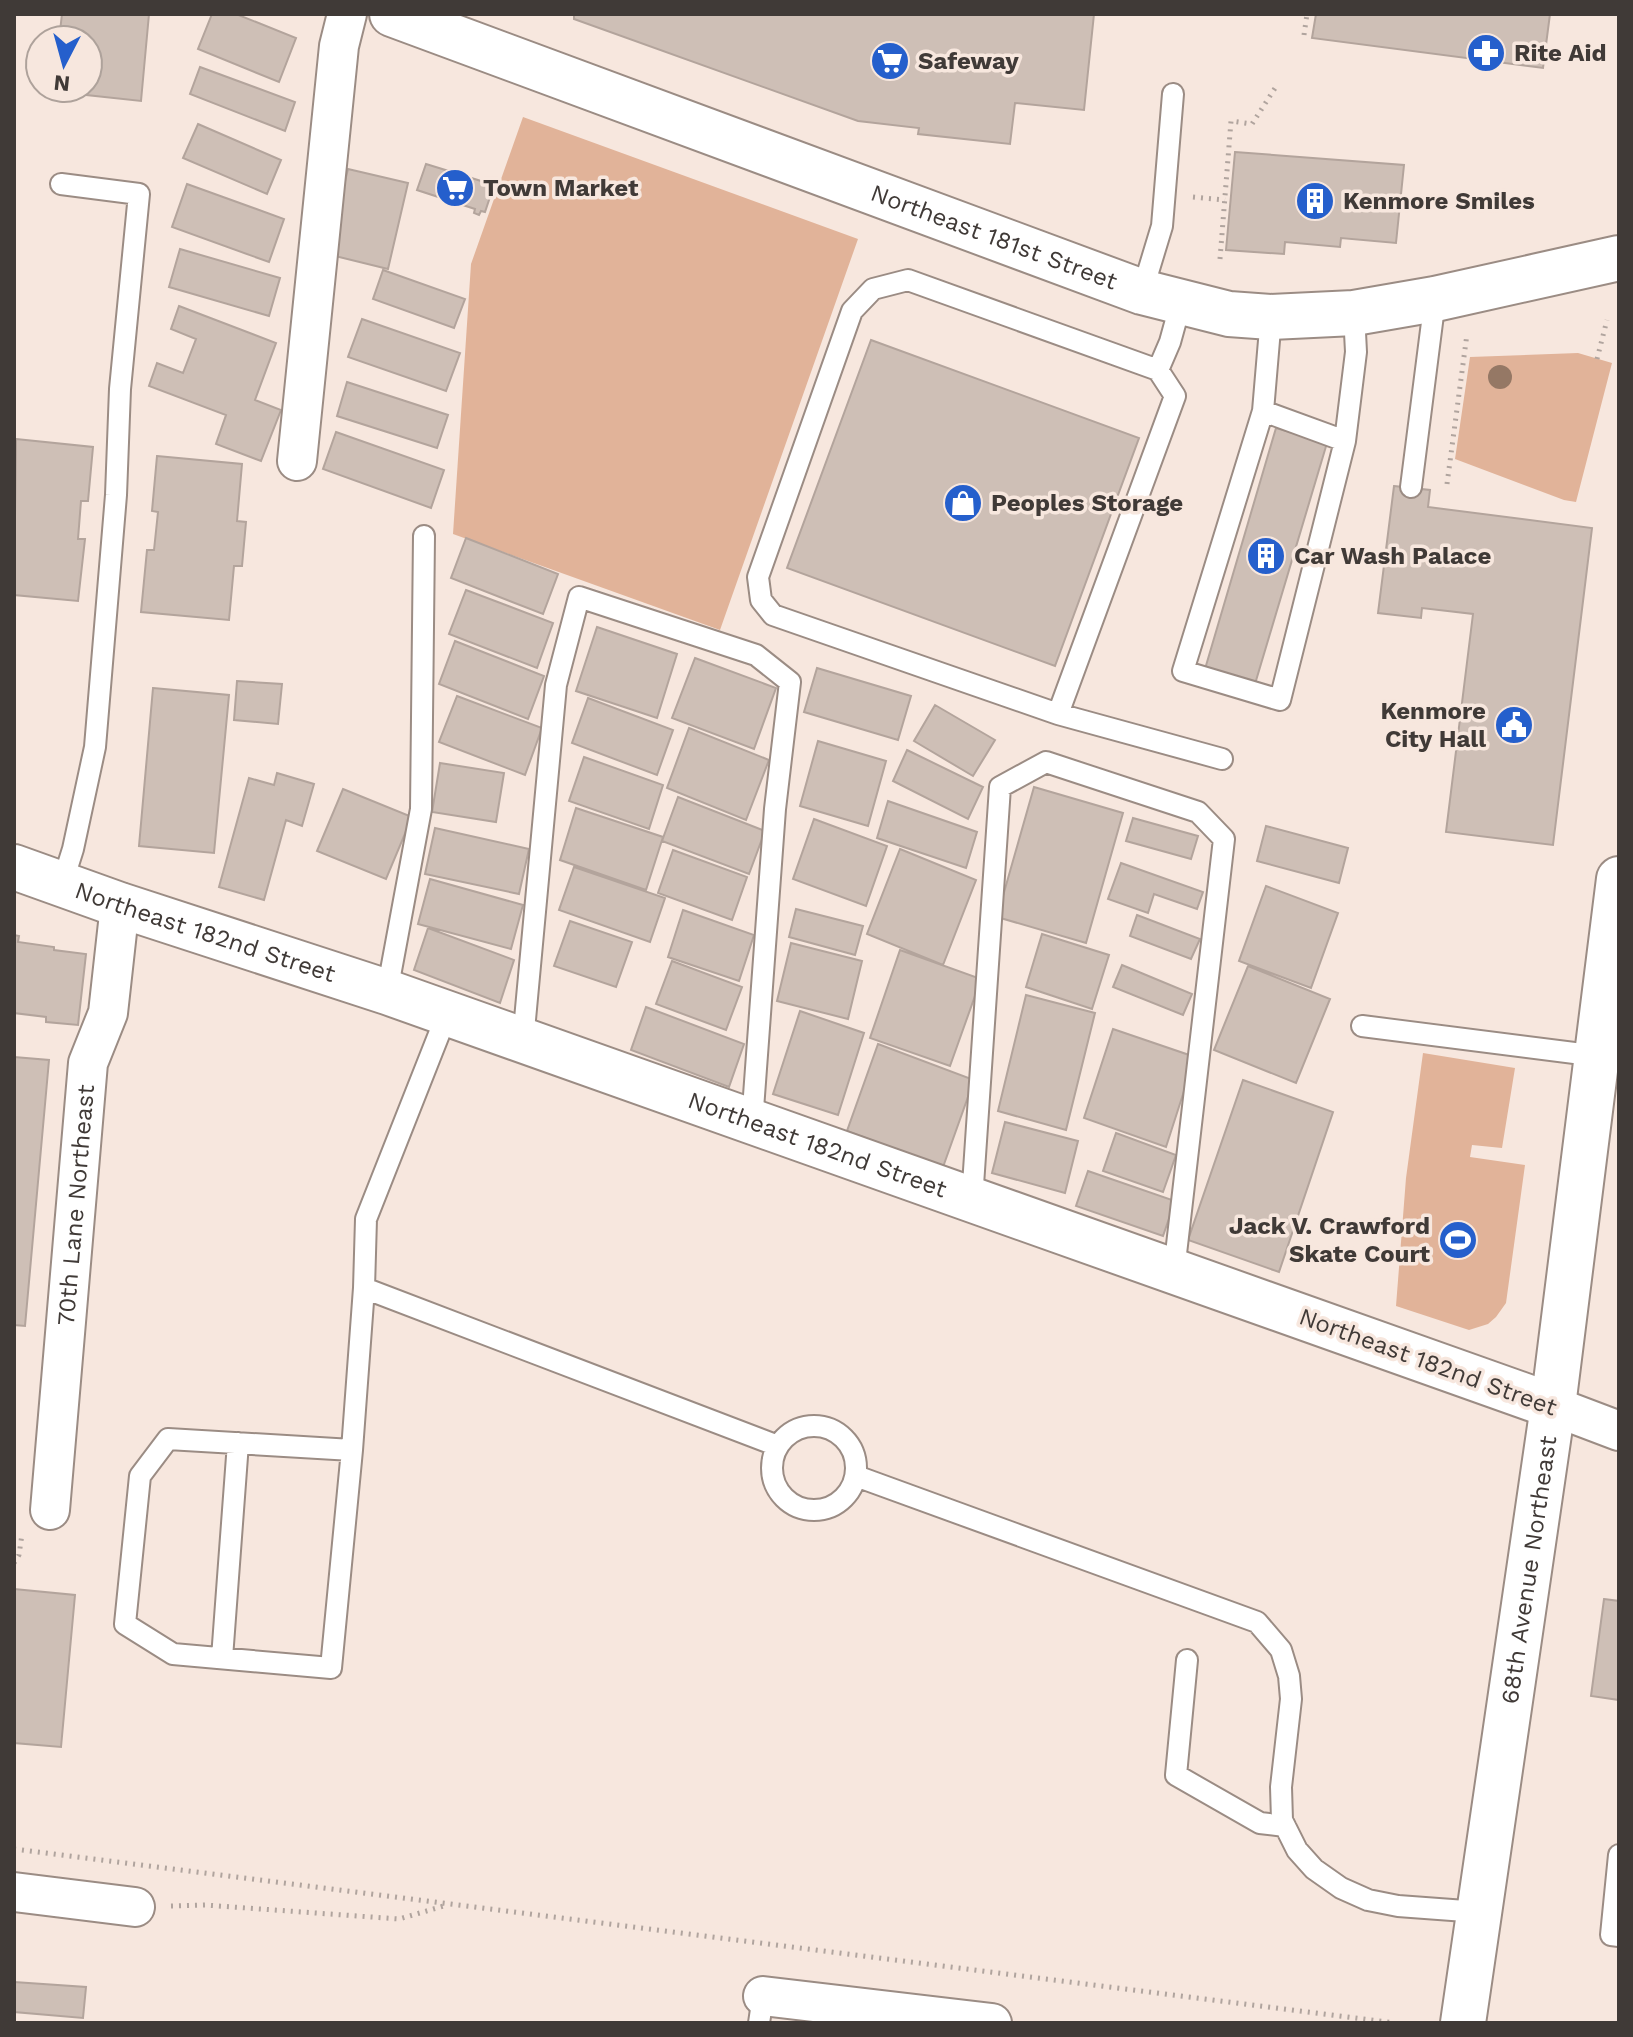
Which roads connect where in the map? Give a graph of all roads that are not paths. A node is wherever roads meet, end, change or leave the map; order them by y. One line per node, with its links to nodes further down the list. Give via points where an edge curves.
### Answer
1 (347, 14): 13 (street, via 339,46)
2 (392, 14): 6 (street, Northeast 181st Street)
3 (1173, 94): 6 (lane)
4 (61, 184): 20 (lane, via 139,194 95,747)
5 (1619, 258): 7 (street, Northeast 181st Street)
6 (1162, 297): 9 (street, Northeast 181st Street, via 1229,314); 10 (lane, via 1170,342)
7 (1435, 299): 8 (street, Northeast 181st Street); 14 (lane)
8 (1354, 313): 9 (street, Northeast 181st Street); 12 (lane, via 1356,352)
9 (1271, 317): 11 (lane)
10 (1158, 370): 16 (lane, via 1175,396); 16 (lane, via 908,280 873,289 852,311 758,577 761,600 773,615)
11 (1263, 411): 12 (lane); 12 (lane, via 1183,671 1280,700)
12 (1345, 441)
13 (297, 461)
14 (1411, 487)
15 (424, 536): 23 (lane, via 421,809)
16 (1058, 714): 17 (lane)
17 (1222, 759)
18 (14, 867): 20 (street, Northeast 182nd Street)
19 (1619, 879): 22 (street, 68th Avenue Northeast)
20 (62, 884): 21 (street, Northeast 182nd Street)
21 (120, 905): 23 (street, Northeast 182nd Street); 38 (street, 70th Lane Northeast, via 108,1013 88,1063)
22 (1612, 987): 27 (street, 68th Avenue Northeast)
23 (387, 992): 24 (street, Northeast 182nd Street)
24 (447, 1014): 26 (street, Northeast 182nd Street); 31 (lane, via 366,1219)
25 (1362, 1026): 27 (lane)
26 (523, 1041): 28 (street, Northeast 182nd Street); 28 (lane, via 556,685 579,597 756,655 790,682 775,809)
27 (1598, 1056): 32 (street, 68th Avenue Northeast)
28 (752, 1123): 29 (street, Northeast 182nd Street)
29 (972, 1200): 30 (street, Northeast 182nd Street); 30 (lane, via 1000,787 1046,762 1198,812 1224,839)
30 (1174, 1271): 32 (street, Northeast 182nd Street)
31 (364, 1288): 35 (lane); 36 (lane)
32 (1553, 1406): 33 (street, Northeast 182nd Street); 45 (street, 68th Avenue Northeast)
33 (1619, 1431)
34 (238, 1443): 36 (lane); 39 (lane); 39 (lane, via 168,1439 140,1476 125,1624 173,1654)
35 (778, 1446): 37 (lane, via 805,1426 833,1430 852,1449); 37 (lane, via 773,1481 779,1494 803,1510 818,1511 843,1500)
36 (352, 1450): 39 (lane, via 331,1668)
37 (856, 1476): 41 (lane, via 1257,1622 1281,1650 1289,1676 1281,1787)
38 (50, 1510)
39 (222, 1658)
40 (1187, 1660): 41 (lane, via 1176,1775 1260,1823)
41 (1285, 1826): 45 (lane, via 1314,1869 1368,1900)
42 (1619, 1855): 46 (lane, via 1611,1935)
43 (14, 1892): 44 (street)
44 (135, 1907)
45 (1479, 1912): 49 (street, 68th Avenue Northeast)
46 (1619, 1936)
47 (761, 2009): 48 (street)
48 (992, 2023)
49 (1463, 2023)

